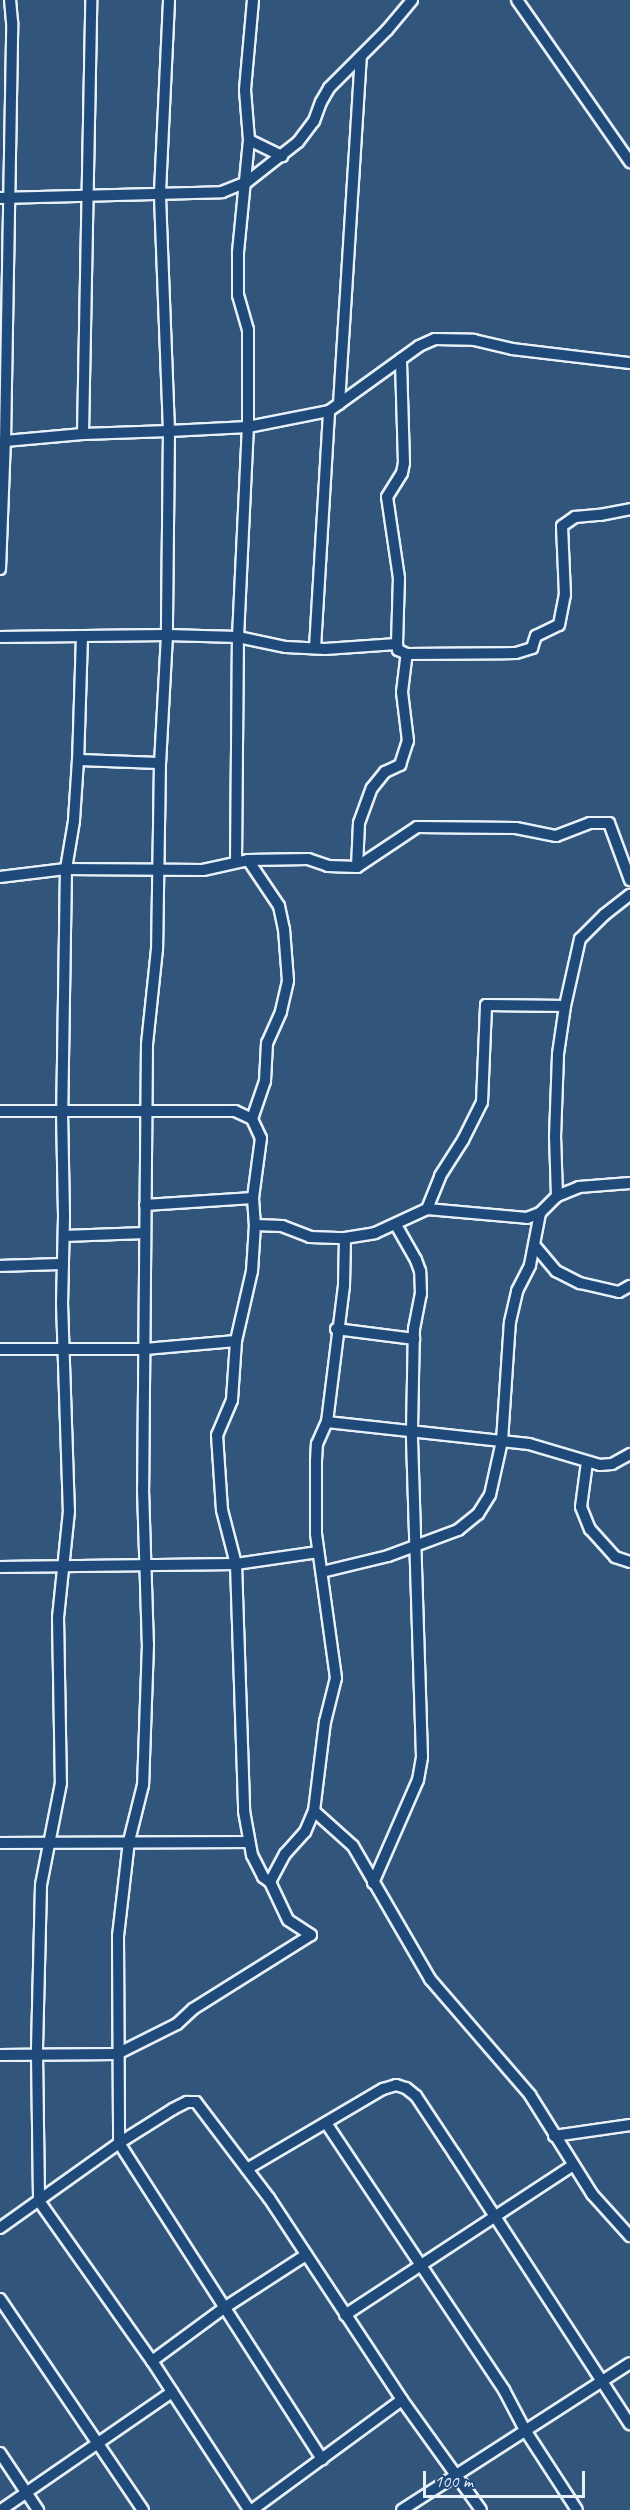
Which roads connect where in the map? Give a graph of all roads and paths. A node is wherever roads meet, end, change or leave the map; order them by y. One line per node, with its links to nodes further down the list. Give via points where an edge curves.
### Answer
1 (10, 0): 14 (street)
2 (91, 0): 13 (street)
3 (169, 0): 12 (street)
4 (254, 0): 8 (street, via 245,90)
5 (412, 0): 7 (street)
6 (517, 0): 10 (street)
7 (361, 57): 9 (street, via 329,88 314,121); 17 (street)
8 (249, 140): 9 (street); 11 (street)
9 (282, 156): 11 (street)
10 (630, 162)
11 (247, 182): 12 (street, via 222,192); 19 (street, via 238,253 238,295 248,330)
12 (160, 192): 13 (street); 21 (street)
13 (88, 196): 14 (street); 22 (street)
14 (4, 198): 20 (street)
15 (401, 359): 16 (street, via 435,339 454,338 512,350); 17 (street); 30 (street, via 404,463 387,497 399,578)
16 (630, 363)
17 (339, 404): 18 (street)
18 (329, 411): 19 (street); 31 (street)
19 (248, 427): 21 (street); 29 (street)
20 (2, 429): 23 (street)
21 (169, 431): 22 (street); 26 (street)
22 (83, 434): 23 (street)
23 (5, 441): 25 (street)
24 (630, 509): 32 (street, via 575,517 562,526 565,594 559,625 536,636 532,648 516,653)
25 (0, 569)
26 (167, 634): 27 (street); 29 (street); 34 (street)
27 (82, 636): 28 (street); 33 (street)
28 (0, 637)
29 (238, 637): 31 (street); 36 (street)
30 (397, 644): 31 (street); 32 (street, via 398,650)
31 (315, 648)
32 (407, 654): 37 (street, via 402,692 408,741 400,765 385,772 372,788 359,823)
33 (78, 760): 34 (street); 38 (street)
34 (160, 763): 39 (street)
35 (248, 860): 36 (street); 37 (street, via 308,859 328,866); 47 (street, via 279,906 288,981 281,1012 267,1043 265,1082)
36 (236, 862): 39 (street, via 203,870)
37 (357, 867): 41 (street, via 417,827 516,828 555,836 590,823 609,823)
38 (66, 869): 39 (street); 40 (street); 46 (street)
39 (157, 869): 44 (street, via 157,949 147,1044)
40 (0, 877)
41 (630, 880)
42 (630, 895): 43 (street, via 579,939)
43 (565, 1006): 49 (street, via 558,1054); 52 (street, via 486,1005 482,1102 440,1176)
44 (147, 1110): 46 (street); 47 (street, via 235,1112); 51 (street)
45 (0, 1111): 46 (street)
46 (62, 1111): 57 (street)
47 (252, 1119): 50 (street, via 261,1138)
48 (630, 1183): 49 (street, via 579,1187)
49 (557, 1196): 53 (street)
50 (253, 1198): 51 (street); 54 (street)
51 (145, 1204): 56 (street)
52 (427, 1209): 53 (street, via 522,1218); 55 (street)
53 (540, 1214): 59 (street)
54 (255, 1225): 58 (street, via 282,1226 310,1237); 65 (street, via 252,1271)
55 (396, 1226): 58 (street); 64 (street, via 420,1271 421,1294)
56 (145, 1233): 57 (street); 68 (street)
57 (64, 1236): 60 (street)
58 (345, 1239): 63 (street, via 344,1286)
59 (535, 1246): 62 (street, via 556,1271 580,1283 620,1292); 71 (street, via 517,1291 510,1322)
60 (63, 1264): 61 (street); 66 (street)
61 (0, 1266)
62 (630, 1286)
63 (336, 1329): 64 (street); 69 (street)
64 (414, 1339): 70 (street)
65 (236, 1341): 68 (street); 77 (street, via 232,1400 217,1435 222,1510)
66 (64, 1348): 67 (street); 68 (street); 80 (street, via 69,1511)
67 (0, 1349)
68 (145, 1349): 78 (street)
69 (327, 1422): 70 (street); 75 (street, via 317,1444)
70 (412, 1430): 71 (street); 74 (street)
71 (502, 1440): 73 (street); 74 (street, via 490,1495 478,1514 458,1530)
72 (630, 1454): 73 (street, via 612,1464)
73 (587, 1462): 76 (street, via 582,1507 590,1529 615,1557)
74 (414, 1547): 81 (street); 88 (street, via 422,1756 418,1780)
75 (318, 1552): 77 (street); 81 (street)
76 (630, 1562)
77 (236, 1564): 78 (street); 85 (street)
78 (143, 1566): 80 (street); 83 (street, via 148,1644 143,1785)
79 (0, 1567): 80 (street)
80 (65, 1568): 84 (street, via 58,1617 62,1773)
81 (322, 1572): 82 (street, via 336,1678 325,1722)
82 (314, 1811): 87 (street, via 305,1832 285,1854); 88 (street, via 353,1846)
83 (129, 1841): 84 (street); 85 (street); 90 (street, via 118,1936)
84 (50, 1842): 86 (street); 89 (street, via 41,1885)
85 (248, 1842): 87 (street, via 262,1877)
86 (0, 1843)
87 (270, 1882): 90 (street, via 288,1920 311,1935 193,2008 177,2024)
88 (373, 1883): 94 (street, via 430,1979 530,2095)
89 (37, 2054): 90 (street); 91 (street); 98 (street)
90 (117, 2054): 95 (street)
91 (0, 2055)
92 (326, 2123): 97 (street); 99 (street, via 383,2089 396,2085 406,2088 416,2096); 103 (street)
93 (630, 2125): 94 (street)
94 (554, 2136): 96 (street)
95 (119, 2143): 97 (street, via 173,2109 196,2102); 98 (street); 105 (street)
96 (573, 2165): 99 (street); 101 (street, via 592,2194)
97 (247, 2169): 102 (street)
98 (39, 2202): 100 (street); 107 (street)
99 (496, 2217): 103 (street); 109 (street)
100 (0, 2228)
101 (630, 2236)
102 (306, 2255): 105 (street); 106 (street)
103 (420, 2266): 106 (street); 113 (street, via 504,2390)
104 (0, 2300): 114 (street)
105 (224, 2308): 107 (street); 116 (street)
106 (345, 2315): 111 (street)
107 (152, 2361): 110 (street)
108 (630, 2363): 109 (street)
109 (603, 2382): 112 (street); 113 (street)
110 (172, 2392): 114 (street); 122 (street)
111 (402, 2400): 116 (street); 117 (street)
112 (630, 2424)
113 (525, 2430): 117 (street); 125 (street)
114 (98, 2443): 118 (street); 121 (street)
115 (0, 2453): 118 (street)
116 (322, 2459): 122 (street)
117 (455, 2475): 123 (street); 124 (street)
118 (26, 2492): 119 (street); 120 (street)
119 (0, 2510)
120 (38, 2510)
121 (143, 2510)
122 (251, 2510)
123 (402, 2510)
124 (481, 2510)
125 (577, 2510)

